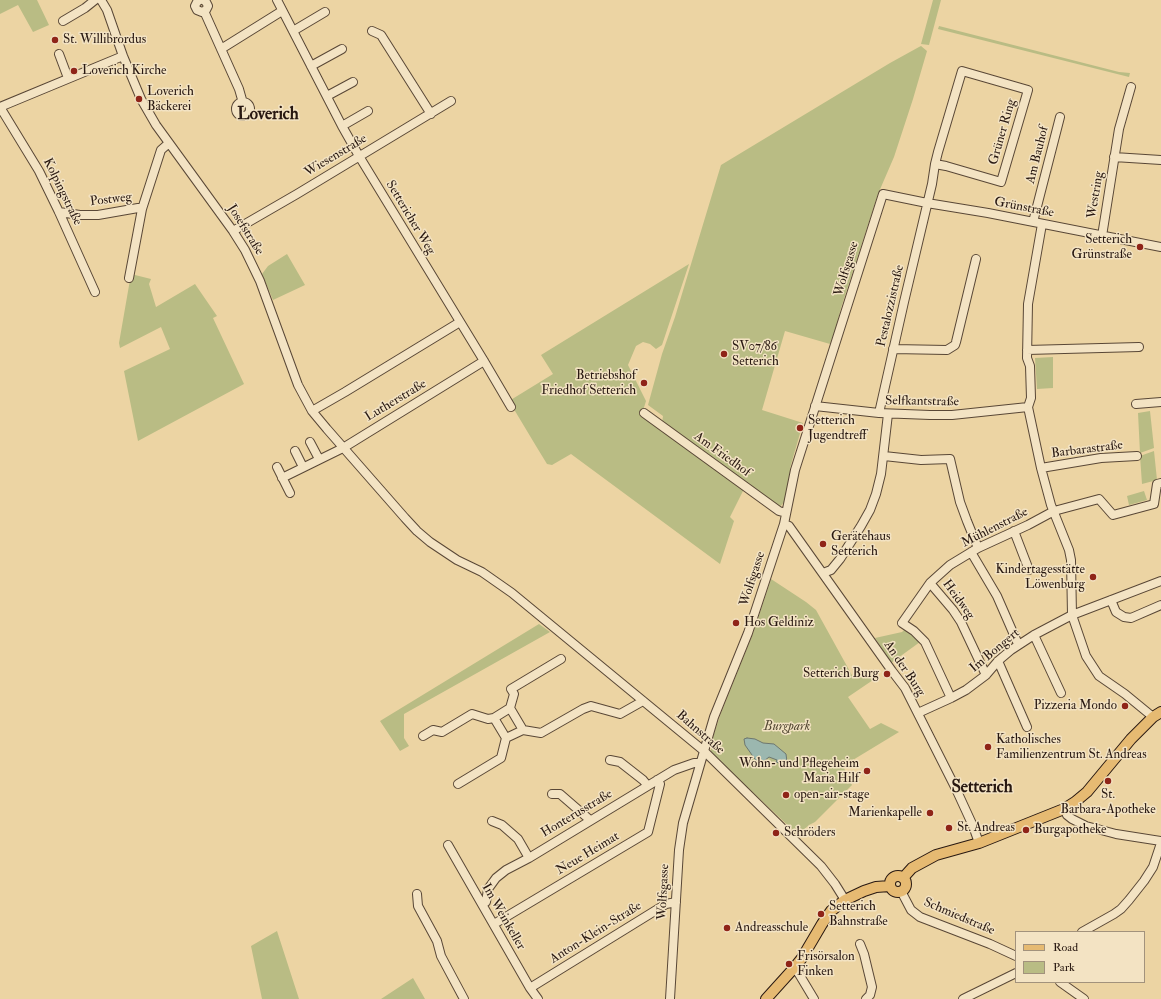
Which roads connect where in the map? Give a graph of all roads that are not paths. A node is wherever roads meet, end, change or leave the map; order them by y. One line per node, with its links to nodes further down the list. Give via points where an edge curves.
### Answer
1 (95, 0): 7 (street)
2 (101, 0): 13 (street, Josefstraße, via 107,10)
3 (202, 0): 10 (street, via 196,4 196,8 199,12 204,12)
4 (277, 0): 5 (street, Settericher Weg)
5 (282, 11): 8 (street, Settericher Weg); 10 (street)
6 (325, 12): 8 (street)
7 (63, 21)
8 (293, 31): 14 (street, Settericher Weg)
9 (372, 31): 23 (street, via 381,35)
10 (221, 49): 20 (street)
11 (342, 49): 14 (street)
12 (58, 54): 15 (street)
13 (122, 56): 15 (street); 26 (street, Josefstraße, via 141,99)
14 (311, 66): 18 (street, Settericher Weg)
15 (68, 78): 21 (street)
16 (353, 82): 18 (street)
17 (1131, 87): 28 (street, Westring)
18 (327, 96): 25 (street, Settericher Weg)
19 (451, 101): 23 (street, Wiesenstraße)
20 (243, 103)
21 (0, 107): 34 (street, Kolpingstraße, via 39,171)
22 (368, 112): 25 (street)
23 (431, 114): 27 (street, Wiesenstraße)
24 (1060, 117): 35 (street, Am Bauhof)
25 (342, 126): 27 (street, Settericher Weg)
26 (169, 143): 33 (street, via 161,150); 37 (street, Josefstraße)
27 (359, 156): 37 (street, Wiesenstraße); 43 (street, Settericher Weg)
28 (1114, 157): 29 (street); 38 (street, Westring)
29 (1161, 160)
30 (935, 164): 30 (street, Grüner Ring, via 962,71 1028,90 1001,182); 32 (street, Grüner Ring)
31 (883, 194): 32 (street, Grünstraße); 50 (street, Wolfsgasse)
32 (927, 203): 35 (street, Grünstraße); 45 (street, Pestalozzistraße)
33 (142, 210): 34 (street, Postweg, via 138,208 98,215); 41 (street)
34 (59, 212): 42 (street, Kolpingstraße)
35 (1033, 222): 36 (street, Grünstraße)
36 (1042, 224): 38 (street, Grünstraße); 46 (street, via 1028,304)
37 (233, 230): 53 (street, Josefstraße, via 254,267 298,385)
38 (1102, 236): 39 (street, Grünstraße)
39 (1161, 247)
40 (976, 259): 45 (street, via 955,345 947,350)
41 (129, 278)
42 (94, 292)
43 (460, 322): 47 (street, Settericher Weg); 53 (street)
44 (1139, 347): 46 (street)
45 (893, 349): 55 (street, Pestalozzistraße)
46 (1026, 350): 52 (street, via 1030,366 1031,398)
47 (484, 361): 51 (street, Settericher Weg); 58 (street, Lutherstraße)
48 (1161, 402): 49 (street)
49 (1136, 404)
50 (815, 406): 55 (street, Selfkantstraße); 70 (street, Wolfsgasse, via 795,470)
51 (511, 407)
52 (1028, 408): 56 (street, Selfkantstraße, via 952,415); 65 (street)
53 (312, 411): 58 (street, Josefstraße)
54 (644, 413): 70 (street, Am Friedhof, via 779,511)
55 (879, 413): 56 (street, Selfkantstraße)
56 (888, 414): 60 (street)
57 (310, 442): 62 (street)
58 (343, 448): 62 (street, Lutherstraße); 83 (street, Josefstraße, via 417,531 437,548 498,583)
59 (295, 451): 64 (street)
60 (884, 456): 73 (street, via 921,460 950,458); 75 (street, via 876,494 862,526 831,570)
61 (1137, 456): 65 (street, Barbarastraße, via 1101,458)
62 (319, 459): 64 (street, Lutherstraße)
63 (277, 467): 66 (street)
64 (303, 467): 66 (street, Lutherstraße)
65 (1041, 468): 69 (street)
66 (282, 478): 68 (street)
67 (1161, 483): 69 (street, Mühlenstraße, via 1157,484 1154,504 1113,516 1099,499)
68 (290, 493)
69 (1054, 511): 72 (street, Mühlenstraße); 80 (street, via 1071,560)
70 (786, 512): 71 (street, Wolfsgasse)
71 (784, 524): 75 (street, An der Burg, via 789,526); 98 (street, Wolfsgasse, via 748,633 714,716)
72 (1014, 531): 73 (street, Mühlenstraße); 74 (street)
73 (974, 550): 77 (street, Mühlenstraße, via 950,565); 82 (street)
74 (1029, 570)
75 (823, 573): 91 (street, An der Burg, via 905,688)
76 (1161, 581): 78 (street, Im Bongert)
77 (930, 583): 86 (street, Heidweg, via 961,622); 88 (street, Mühlenstraße, via 902,623 925,642)
78 (1111, 600): 79 (street, via 1116,612 1131,618); 80 (street, Im Bongert)
79 (1161, 605)
80 (1072, 615): 81 (street, Im Bongert); 92 (street, via 1086,656 1099,676)
81 (1034, 635): 82 (street, Im Bongert); 87 (street)
82 (1018, 644): 85 (street, Im Bongert)
83 (577, 647): 89 (street, Bahnstraße)
84 (561, 659): 90 (street, via 511,689 514,694)
85 (998, 661): 86 (street, Im Bongert); 94 (street)
86 (986, 675): 88 (street, Im Bongert)
87 (1061, 693)
88 (951, 698): 91 (street, Im Bongert)
89 (643, 701): 95 (street, via 620,714 591,706 540,733); 98 (street, Bahnstraße)
90 (510, 708): 93 (street); 95 (street)
91 (918, 713): 109 (street, An der Burg)
92 (1157, 715): 105 (main road, via 1131,739 1087,792)
93 (494, 718): 96 (street, via 488,719 472,714 442,732 432,730); 97 (street)
94 (1027, 727)
95 (523, 730): 97 (street)
96 (423, 736)
97 (506, 738): 102 (street, via 501,758)
98 (704, 751): 100 (street, Wolfsgasse); 116 (street, Bahnstraße, via 821,866)
99 (610, 760): 103 (street, via 620,762)
100 (700, 763): 101 (street, Honterusstraße, via 674,770); 117 (street, Wolfsgasse, via 683,822)
101 (657, 780): 103 (street, Honterusstraße); 119 (street, Neue Heimat, via 660,784 648,832)
102 (458, 784)
103 (648, 786): 106 (street, Honterusstraße)
104 (552, 794): 106 (street, via 560,794)
105 (1064, 809): 108 (street, via 1072,819 1086,826); 109 (main road)
106 (590, 820): 111 (street, Honterusstraße)
107 (492, 821): 111 (street, via 502,825 518,839)
108 (1161, 842): 120 (street, via 1153,867 1129,900 1114,914)
109 (979, 843): 112 (main road, via 936,855 912,868)
110 (448, 845): 118 (street, Im Weinkeller)
111 (529, 858): 118 (street, Honterusstraße, via 496,878 488,889 486,902)
112 (903, 878): 113 (main road, via 894,878 890,881); 114 (main road, via 905,886)
113 (890, 886): 114 (main road, via 895,892); 116 (main road, via 876,887)
114 (901, 891): 122 (street, Schmiedstraße, via 911,910 920,917)
115 (417, 894): 127 (street, via 418,906)
116 (845, 900): 123 (main road, via 826,918)
117 (676, 902): 126 (street, Anton-Klein-Straße, via 666,904); 129 (street, Wolfsgasse)
118 (482, 904): 119 (street, Im Weinkeller)
119 (494, 924): 126 (street, Im Weinkeller)
120 (1084, 931)
121 (860, 944): 132 (street, via 872,987)
122 (1015, 956)
123 (794, 968): 130 (main road); 131 (street)
124 (1015, 973): 133 (street)
125 (1061, 983): 134 (street)
126 (530, 988): 128 (street, Im Weinkeller)
127 (464, 999)
128 (538, 999)
129 (670, 999)
130 (766, 999)
131 (814, 999)
132 (866, 999)
133 (963, 999)
134 (1084, 999)

